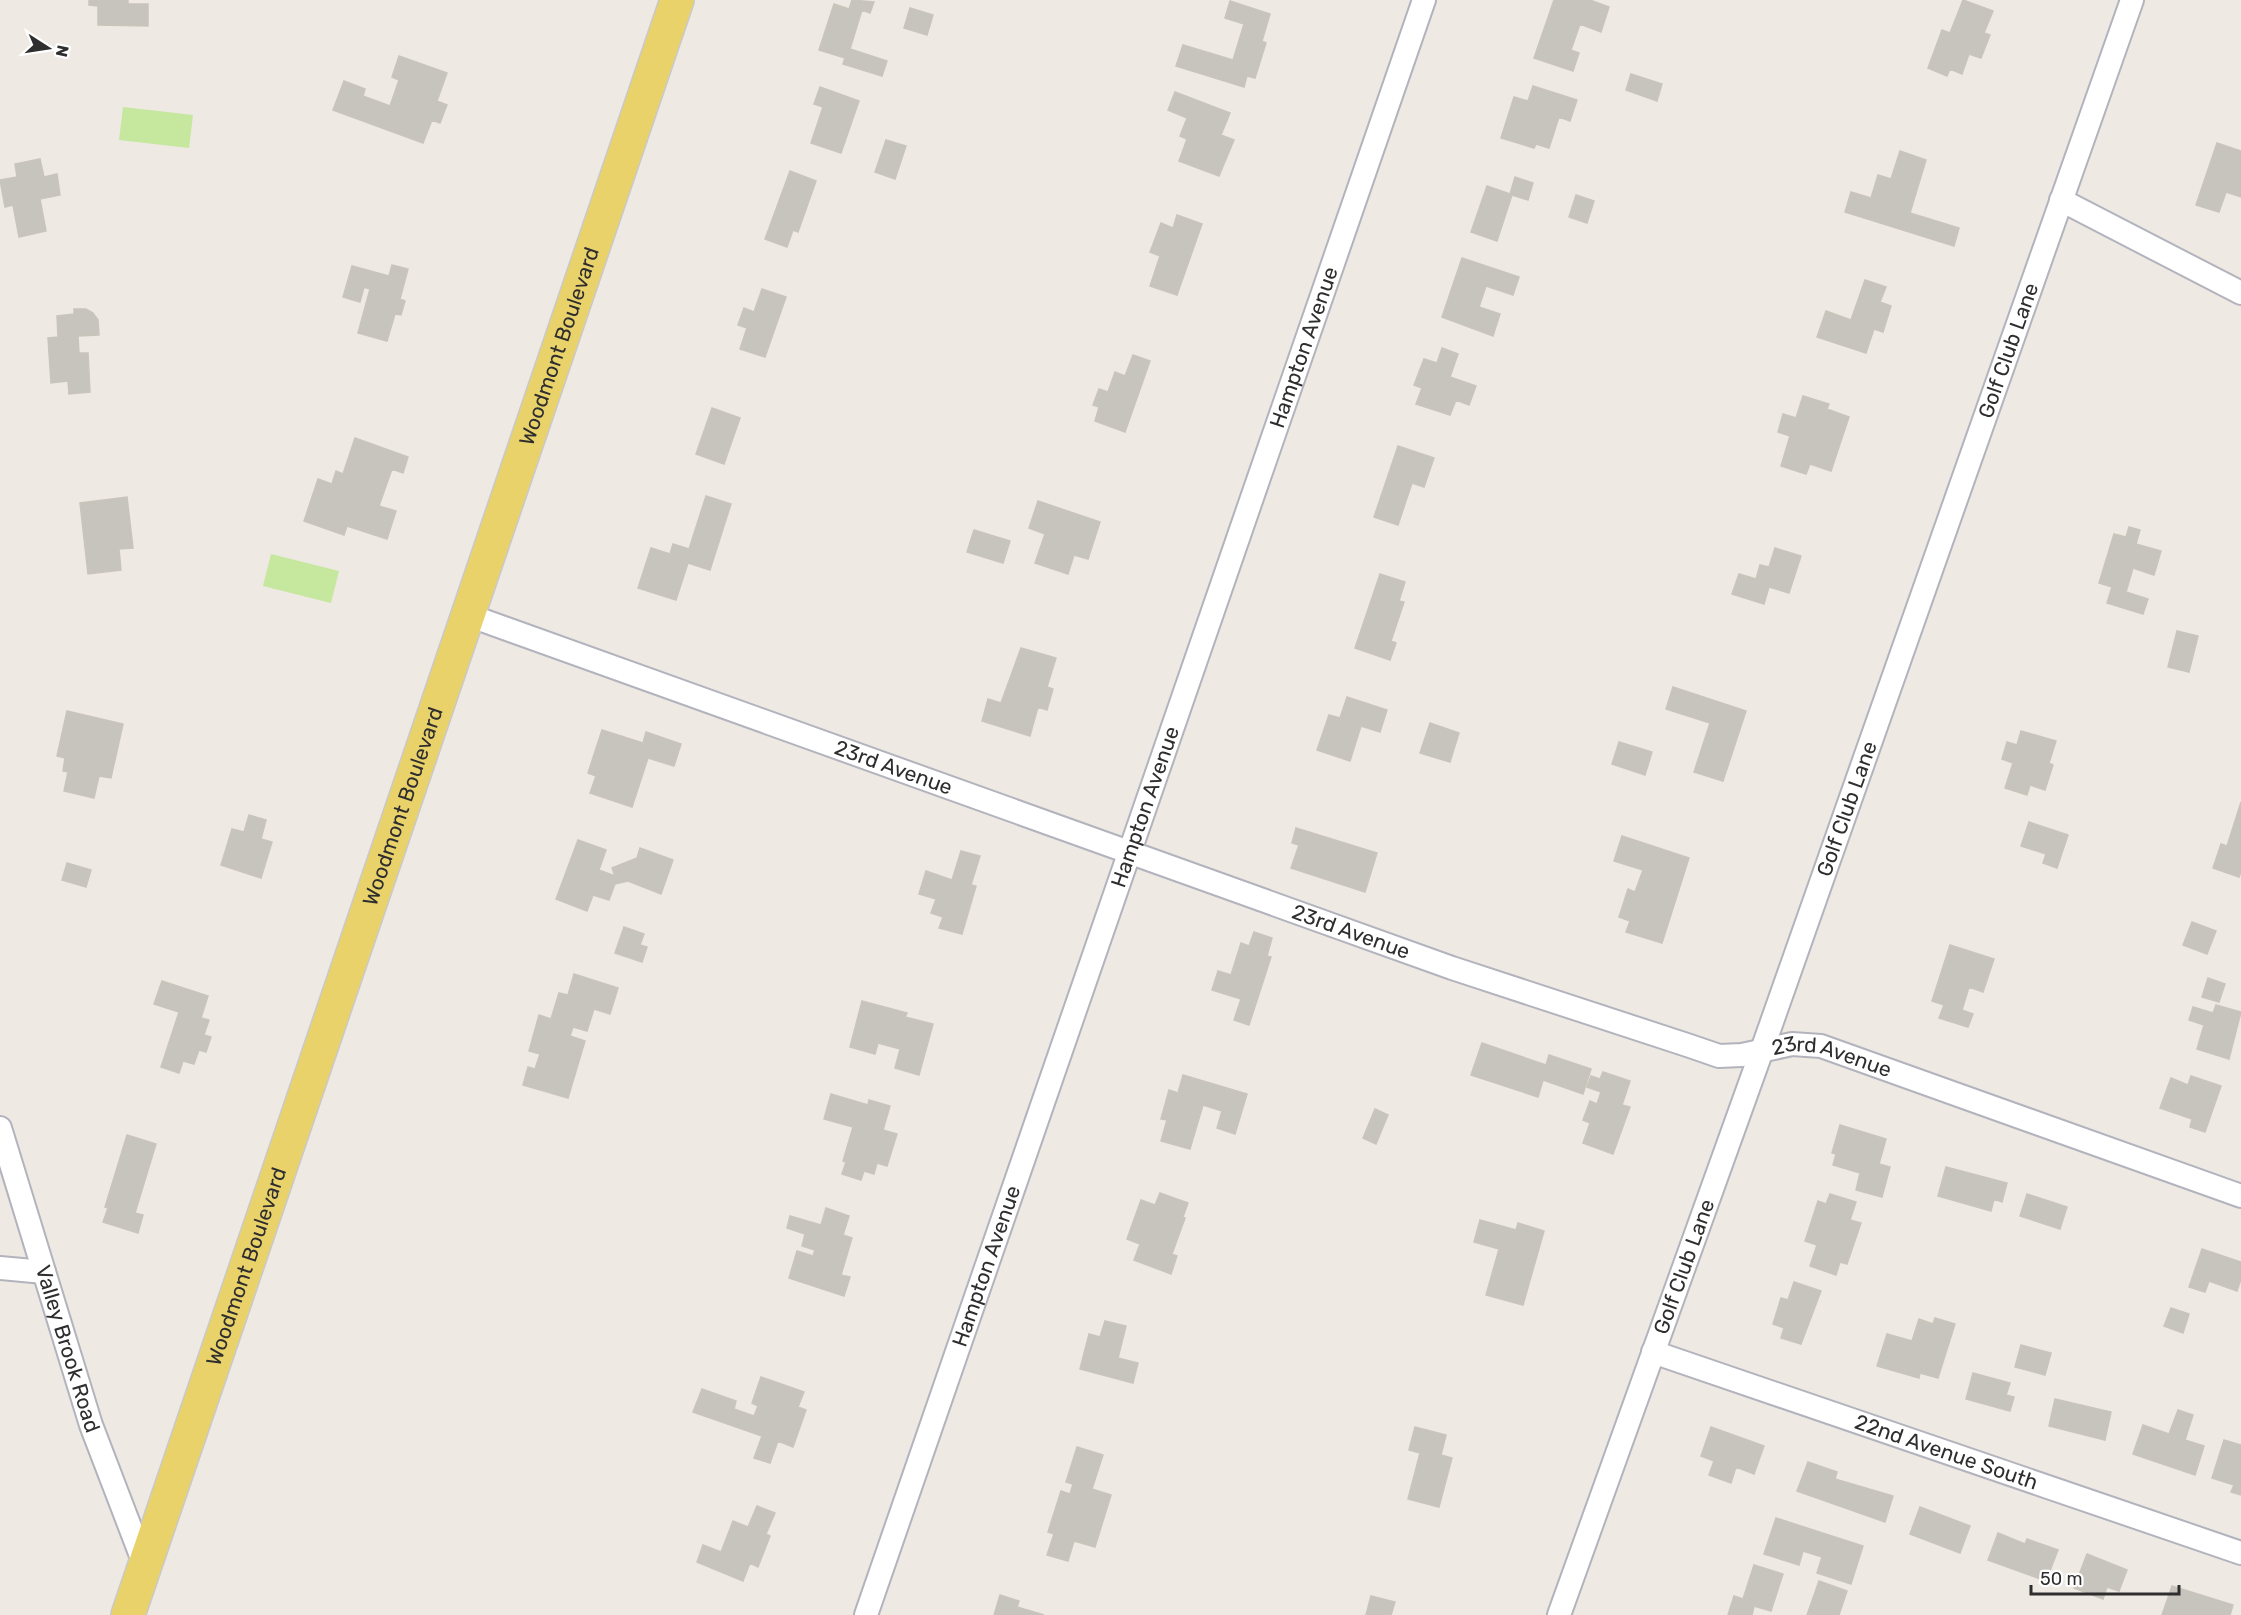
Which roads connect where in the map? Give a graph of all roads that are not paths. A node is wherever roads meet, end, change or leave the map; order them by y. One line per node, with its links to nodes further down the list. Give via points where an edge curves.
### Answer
1 (677, 0): 6 (main road, Woodmont Boulevard)
2 (1424, 0): 7 (street, Hampton Avenue)
3 (2132, 0): 4 (street, Golf Club Lane)
4 (2061, 200): 5 (street); 8 (street, Golf Club Lane)
5 (2241, 293)
6 (468, 615): 7 (street, 23rd Avenue); 15 (main road, Woodmont Boulevard)
7 (1127, 853): 8 (street, 23rd Avenue, via 1452,968 1719,1056); 17 (street, Hampton Avenue)
8 (1762, 1050): 10 (street, 23rd Avenue, via 1792,1044 1821,1046); 13 (street, Golf Club Lane)
9 (0, 1128): 12 (street, Valley Brook Road)
10 (2241, 1196)
11 (0, 1268): 12 (street)
12 (44, 1272): 15 (street, Valley Brook Road, via 91,1425)
13 (1653, 1352): 14 (street, 22nd Avenue South); 18 (street, Golf Club Lane)
14 (2241, 1553)
15 (145, 1566): 16 (main road, Woodmont Boulevard)
16 (128, 1615)
17 (866, 1615)
18 (1559, 1615)

